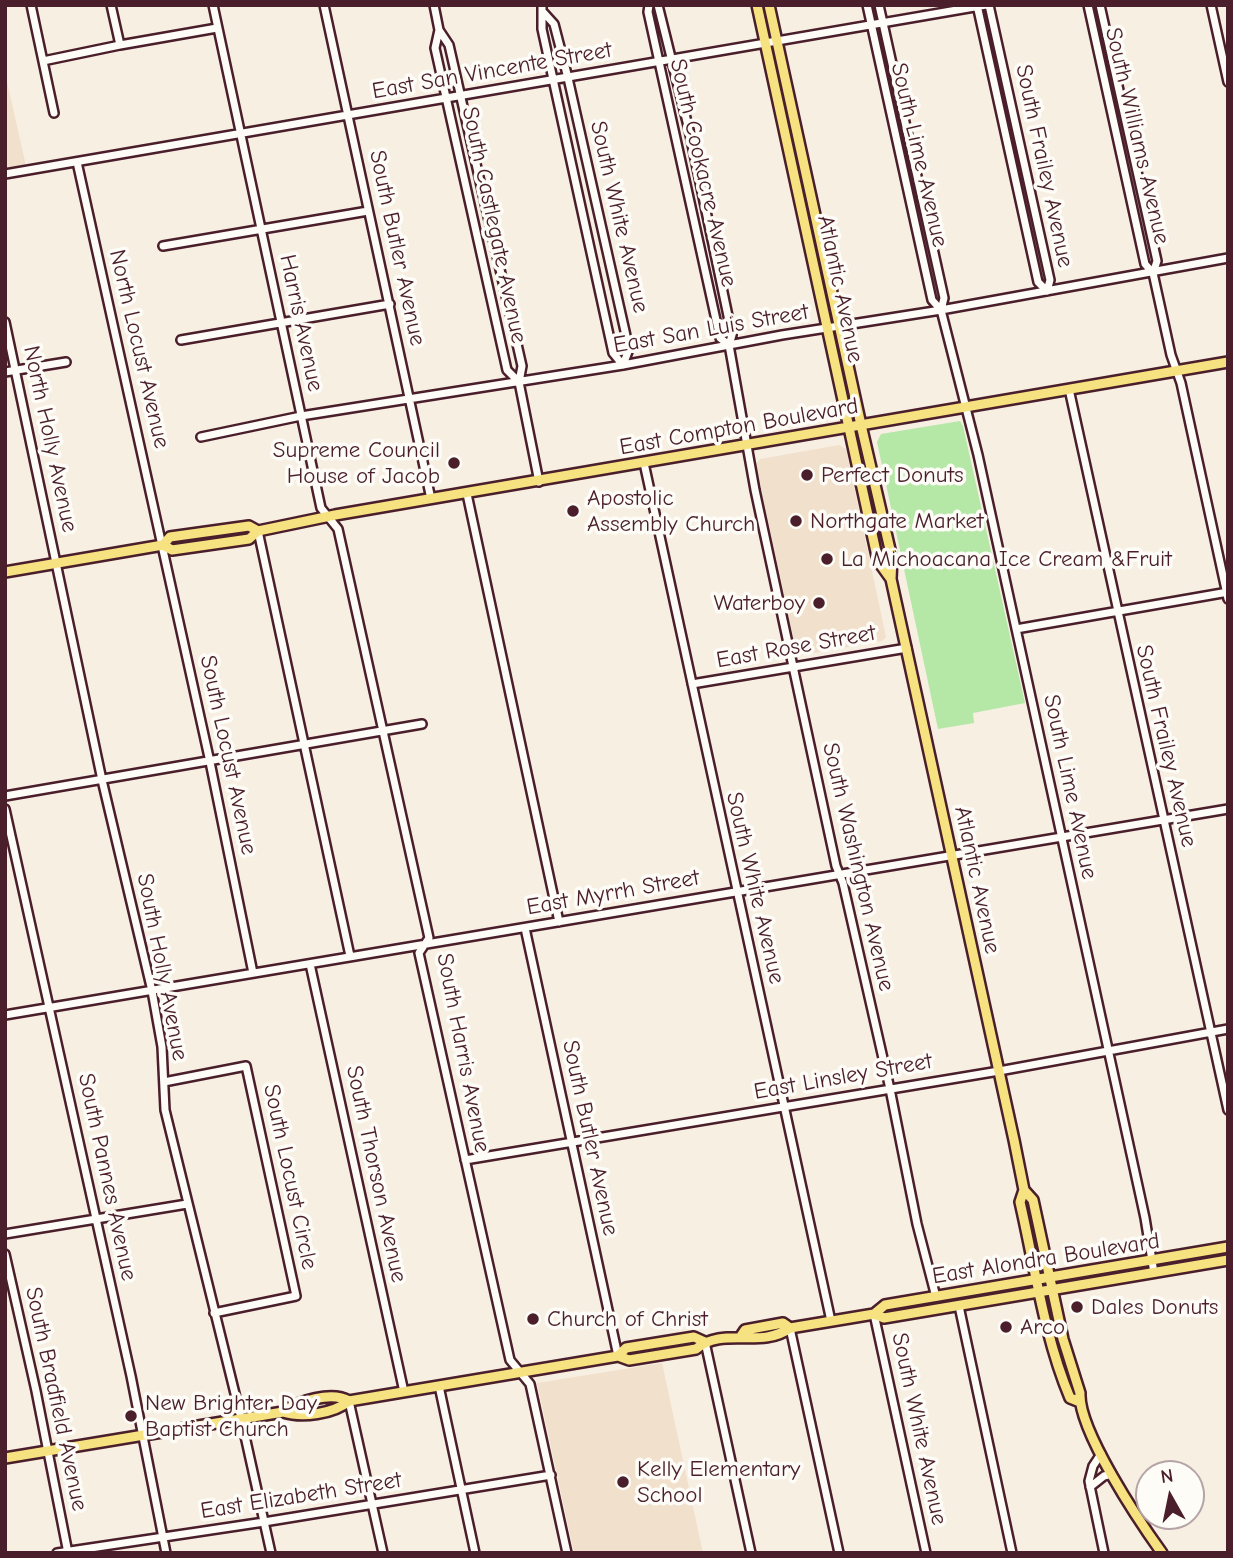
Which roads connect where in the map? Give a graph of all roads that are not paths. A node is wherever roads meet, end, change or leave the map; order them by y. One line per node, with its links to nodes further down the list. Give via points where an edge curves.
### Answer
1 (31, 5): 25 (street)
2 (111, 5): 22 (street)
3 (213, 5): 19 (street)
4 (324, 5): 34 (street, South Butler Avenue)
5 (433, 5): 20 (street, South Castlegate Avenue)
6 (649, 5): 26 (street, South Cookacre Avenue)
7 (658, 5): 24 (street, South Cookacre Avenue)
8 (757, 5): 23 (main road, Atlantic Avenue)
9 (769, 5): 21 (main road, Atlantic Avenue)
10 (867, 5): 18 (street, South Lime Avenue)
11 (879, 5): 17 (street, South Lime Avenue)
12 (1088, 5): 42 (street, South Williams Avenue, via 1145,264)
13 (1100, 5): 42 (street, South Williams Avenue, via 1157,261)
14 (1211, 5): 27 (street)
15 (982, 6): 17 (street, East San Vincente Street); 43 (street, South Frailey Avenue, via 1050,280); 43 (street, South Frailey Avenue, via 1038,282)
16 (543, 9): 28 (street, South White Avenue, via 554,24); 29 (street, South White Avenue, via 542,29)
17 (882, 24): 18 (street, East San Vincente Street); 45 (street, South Lime Avenue, via 944,298)
18 (871, 26): 21 (street, East San Vincente Street); 45 (street, South Lime Avenue, via 932,300)
19 (217, 28): 22 (street); 35 (street)
20 (439, 30): 31 (street, South Castlegate Avenue, via 449,45); 32 (street, South Castlegate Avenue, via 435,48)
21 (777, 41): 23 (street, East San Vincente Street); 48 (main road, Atlantic Avenue)
22 (120, 44): 25 (street)
23 (765, 44): 24 (street, East San Vincente Street); 49 (main road, Atlantic Avenue)
24 (671, 59): 26 (street, East San Vincente Street); 51 (street, South Cookacre Avenue, via 732,335)
25 (43, 61): 33 (street)
26 (658, 61): 28 (street, East San Vincente Street); 51 (street, South Cookacre Avenue, via 720,338)
27 (1226, 62): 30 (street)
28 (568, 78): 29 (street, East San Vincente Street); 54 (street, South White Avenue, via 629,349)
29 (554, 80): 31 (street, East San Vincente Street); 54 (street, South White Avenue, via 613,353)
30 (1228, 82)
31 (461, 96): 32 (street, East San Vincente Street); 58 (street, South Castlegate Avenue, via 522,366)
32 (447, 99): 34 (street, East San Vincente Street); 58 (street, South Castlegate Avenue, via 507,370)
33 (54, 113)
34 (348, 116): 35 (street, East San Vincente Street); 38 (street, South Butler Avenue)
35 (240, 134): 36 (street, East San Vincente Street); 39 (street, Harris Avenue)
36 (78, 162): 37 (street, East San Vincente Street); 73 (street, North Locust Avenue)
37 (5, 174)
38 (368, 211): 39 (street); 44 (street, South Butler Avenue)
39 (261, 229): 40 (street); 47 (street, Harris Avenue)
40 (163, 246)
41 (1228, 258): 42 (street, East San Luis Street)
42 (1153, 272): 43 (street, East San Luis Street); 56 (street, South Williams Avenue)
43 (1047, 291): 45 (street, East San Luis Street)
44 (390, 304): 47 (street); 60 (street, South Butler Avenue)
45 (941, 310): 48 (street, East San Luis Street); 61 (street, South Lime Avenue)
46 (5, 322): 55 (street, North Holly Avenue)
47 (281, 323): 50 (street); 62 (street, Harris Avenue)
48 (839, 326): 49 (street, East San Luis Street); 63 (main road, Atlantic Avenue)
49 (828, 327): 51 (street, East San Luis Street); 64 (main road, Atlantic Avenue)
50 (181, 340)
51 (729, 345): 54 (street, East San Luis Street); 66 (street, South Cookacre Avenue)
52 (66, 362): 55 (street)
53 (1228, 362): 56 (main road, East Compton Boulevard)
54 (623, 365): 58 (street, East San Luis Street)
55 (16, 370): 57 (street); 74 (street, North Holly Avenue)
56 (1177, 370): 59 (main road, East Compton Boulevard); 77 (street, South Williams Avenue)
57 (5, 372)
58 (519, 382): 60 (street, East San Luis Street); 68 (street, South Castlegate Avenue)
59 (1069, 389): 61 (main road, East Compton Boulevard); 78 (street, South Frailey Avenue)
60 (410, 399): 62 (street, East San Luis Street); 70 (street, South Butler Avenue)
61 (964, 407): 63 (main road, East Compton Boulevard); 79 (street, South Lime Avenue)
62 (301, 416): 65 (street, East San Luis Street); 71 (street, Harris Avenue, via 321,508)
63 (861, 425): 64 (main road, East Compton Boulevard); 76 (main road, Atlantic Avenue, via 892,558)
64 (849, 427): 66 (main road, East Compton Boulevard); 76 (main road, Atlantic Avenue, via 878,561)
65 (201, 437)
66 (748, 445): 67 (main road, East Compton Boulevard); 81 (street, South Washington Avenue)
67 (644, 463): 68 (main road, East Compton Boulevard); 82 (street, South White Avenue)
68 (539, 482): 69 (main road, East Compton Boulevard)
69 (467, 494): 70 (main road, East Compton Boulevard); 96 (street)
70 (431, 499): 71 (main road, East Compton Boulevard)
71 (328, 517): 72 (main road, East Compton Boulevard); 84 (street, South Harris Avenue, via 338,529)
72 (258, 531): 73 (main road, East Compton Boulevard, via 249,526 170,537); 85 (street)
73 (163, 545): 74 (main road, East Compton Boulevard); 86 (street, South Locust Avenue)
74 (57, 564): 75 (main road, East Compton Boulevard); 87 (street, South Holly Avenue)
75 (5, 572)
76 (891, 579): 80 (main road, Atlantic Avenue)
77 (1227, 595): 78 (street)
78 (1116, 611): 79 (street); 91 (street, South Frailey Avenue)
79 (1016, 629): 92 (street, South Lime Avenue)
80 (907, 648): 81 (street, East Rose Street); 93 (main road, Atlantic Avenue)
81 (793, 667): 82 (street, East Rose Street); 94 (street, South Washington Avenue)
82 (692, 684): 95 (street, South White Avenue)
83 (422, 724): 84 (street)
84 (384, 732): 85 (street); 98 (street, South Harris Avenue, via 429,938)
85 (304, 745): 86 (street); 99 (street)
86 (210, 762): 87 (street); 101 (street, South Locust Avenue)
87 (103, 780): 88 (street); 102 (street, South Holly Avenue)
88 (5, 796)
89 (5, 809): 103 (street, South Pannes Avenue)
90 (1228, 809): 91 (street, East Myrrh Street)
91 (1163, 820): 92 (street, East Myrrh Street); 106 (street, South Frailey Avenue)
92 (1061, 837): 93 (street, East Myrrh Street); 107 (street, South Lime Avenue)
93 (952, 856): 94 (street, East Myrrh Street); 108 (main road, Atlantic Avenue)
94 (839, 874): 95 (street, East Myrrh Street); 110 (street, South Washington Avenue)
95 (736, 892): 96 (street, East Myrrh Street); 111 (street, South White Avenue)
96 (559, 922): 97 (street, East Myrrh Street)
97 (525, 928): 98 (street, East Myrrh Street); 113 (street, South Butler Avenue)
98 (424, 945): 99 (street, East Myrrh Street); 114 (street, South Harris Avenue, via 419,953)
99 (351, 956): 100 (street, East Myrrh Street)
100 (310, 964): 101 (street, East Myrrh Street); 138 (street, South Thorson Avenue)
101 (253, 973): 102 (street, East Myrrh Street)
102 (152, 991): 103 (street, East Myrrh Street); 109 (street, South Holly Avenue)
103 (50, 1007): 104 (street, East Myrrh Street); 117 (street, South Pannes Avenue)
104 (5, 1015)
105 (1228, 1029): 106 (street, East Linsley Street)
106 (1211, 1032): 107 (street, East Linsley Street); 112 (street, South Frailey Avenue)
107 (1108, 1051): 108 (street, East Linsley Street); 122 (street, South Lime Avenue)
108 (999, 1071): 110 (street, East Linsley Street); 115 (main road, Atlantic Avenue)
109 (164, 1082): 116 (street, South Holly Avenue, via 165,1110); 130 (street, South Locust Circle, via 246,1066 296,1296)
110 (890, 1089): 111 (street, East Linsley Street); 128 (street, South Washington Avenue)
111 (783, 1107): 113 (street, East Linsley Street); 132 (street, South White Avenue)
112 (1228, 1110)
113 (571, 1143): 114 (street, East Linsley Street); 135 (street, South Butler Avenue)
114 (465, 1160): 136 (street, South Harris Avenue, via 510,1360)
115 (1024, 1190): 124 (main road, Atlantic Avenue, via 1033,1200); 125 (main road, Atlantic Avenue, via 1020,1202)
116 (187, 1204): 117 (street); 130 (street, South Holly Avenue)
117 (96, 1219): 118 (street); 142 (street, South Pannes Avenue)
118 (5, 1234)
119 (1228, 1247): 122 (main road, East Alondra Boulevard)
120 (5, 1254): 143 (street, South Bradfield Avenue)
121 (1228, 1260): 123 (main road, East Alondra Boulevard)
122 (1152, 1261): 123 (street, South Lime Avenue); 124 (main road, East Alondra Boulevard)
123 (1154, 1273): 126 (main road, East Alondra Boulevard)
124 (1051, 1278): 125 (main road, East Alondra Boulevard); 126 (main road, Atlantic Avenue)
125 (1037, 1280): 127 (main road, Atlantic Avenue); 128 (main road, East Alondra Boulevard)
126 (1053, 1290): 127 (main road, East Alondra Boulevard); 140 (main road, Atlantic Avenue)
127 (1040, 1292): 129 (main road, East Alondra Boulevard); 140 (main road, Atlantic Avenue, via 1061,1377 1070,1398)
128 (936, 1297): 131 (main road, East Alondra Boulevard, via 885,1305)
129 (959, 1306): 131 (main road, East Alondra Boulevard, via 884,1318); 163 (street)
130 (214, 1313): 141 (street, South Holly Avenue)
131 (874, 1314): 132 (main road, East Alondra Boulevard); 162 (street, South White Avenue)
132 (831, 1321): 133 (main road, East Alondra Boulevard)
133 (790, 1328): 134 (main road, East Alondra Boulevard, via 781,1335); 161 (street)
134 (705, 1342): 135 (main road, East Alondra Boulevard, via 694,1337 626,1348); 160 (street)
135 (618, 1356): 136 (main road, East Alondra Boulevard)
136 (520, 1372): 137 (main road, East Alondra Boulevard); 147 (street, South Harris Avenue, via 530,1384)
137 (439, 1386): 138 (main road, East Alondra Boulevard); 149 (street)
138 (404, 1392): 139 (main road, East Alondra Boulevard)
139 (349, 1401): 141 (main road, East Alondra Boulevard, via 340,1396 295,1403 283,1412); 150 (street)
140 (1080, 1402): 144 (main road, Atlantic Avenue)
141 (241, 1418): 142 (main road, East Alondra Boulevard); 151 (street, South Holly Avenue)
142 (141, 1435): 143 (main road, East Alondra Boulevard); 152 (street, South Pannes Avenue)
143 (46, 1451): 145 (main road, East Alondra Boulevard); 153 (street, South Bradfield Avenue)
144 (1101, 1454): 146 (main road, Atlantic Avenue); 148 (street, via 1093,1466)
145 (5, 1458)
146 (1112, 1474): 148 (street); 165 (main road, Atlantic Avenue)
147 (551, 1475): 149 (street, East Elizabeth Street); 159 (street, South Harris Avenue)
148 (1090, 1487): 164 (street)
149 (461, 1490): 150 (street, East Elizabeth Street); 158 (street)
150 (372, 1504): 151 (street, East Elizabeth Street); 157 (street)
151 (264, 1522): 152 (street, East Elizabeth Street); 156 (street, South Holly Avenue)
152 (163, 1537): 153 (street, East Elizabeth Street); 155 (street, South Pannes Avenue)
153 (68, 1552): 154 (street, East Elizabeth Street)
154 (57, 1553)
155 (166, 1553)
156 (271, 1553)
157 (383, 1553)
158 (475, 1553)
159 (568, 1553)
160 (751, 1553)
161 (839, 1553)
162 (926, 1553)
163 (1012, 1553)
164 (1104, 1553)
165 (1161, 1553)

